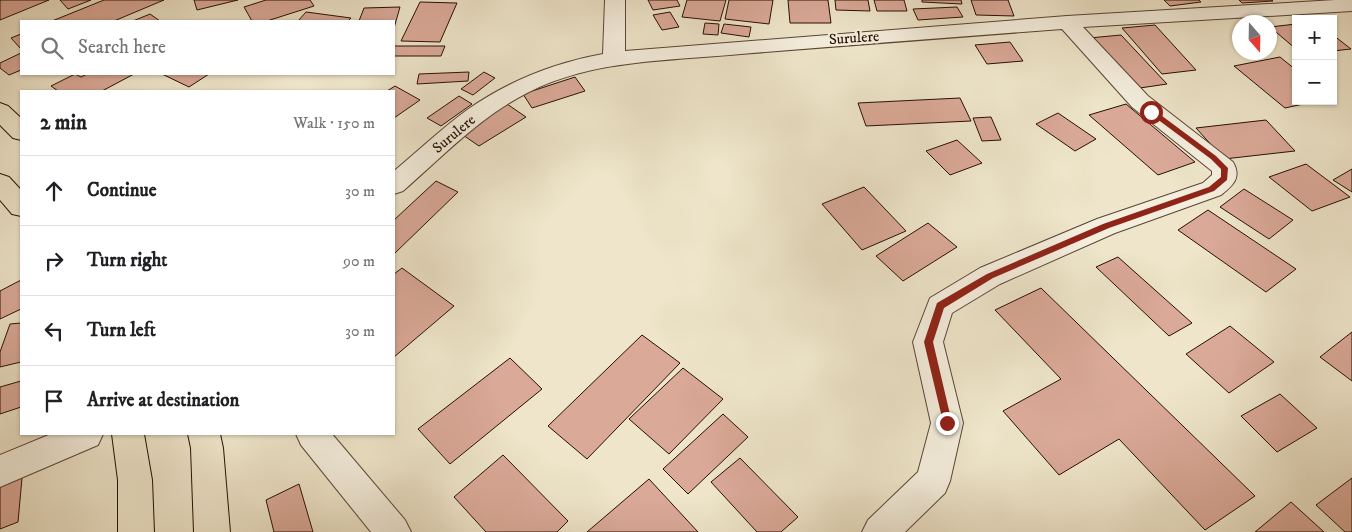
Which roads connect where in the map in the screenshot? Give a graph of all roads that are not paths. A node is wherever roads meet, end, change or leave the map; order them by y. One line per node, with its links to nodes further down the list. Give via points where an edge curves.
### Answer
1 (615, 0): 5 (street)
2 (1302, 4): 3 (street, Surulere); 4 (street, Surulere)
3 (1352, 5)
4 (1067, 22): 5 (street, Surulere); 19 (street, via 1151,112 1224,168 1225,178 1212,189 1106,226 990,276 940,306 928,342 947,423 933,481)
5 (614, 59): 9 (street, Surulere, via 575,66 519,88 475,116)
6 (0, 111): 7 (highway)
7 (20, 131)
8 (0, 183): 10 (highway)
9 (395, 184)
10 (20, 207)
11 (85, 435): 15 (street)
12 (128, 435): 16 (highway, via 135,480)
13 (204, 435): 17 (highway)
14 (313, 435): 18 (street)
15 (0, 470)
16 (136, 532)
17 (212, 532)
18 (393, 532)
19 (880, 532)

